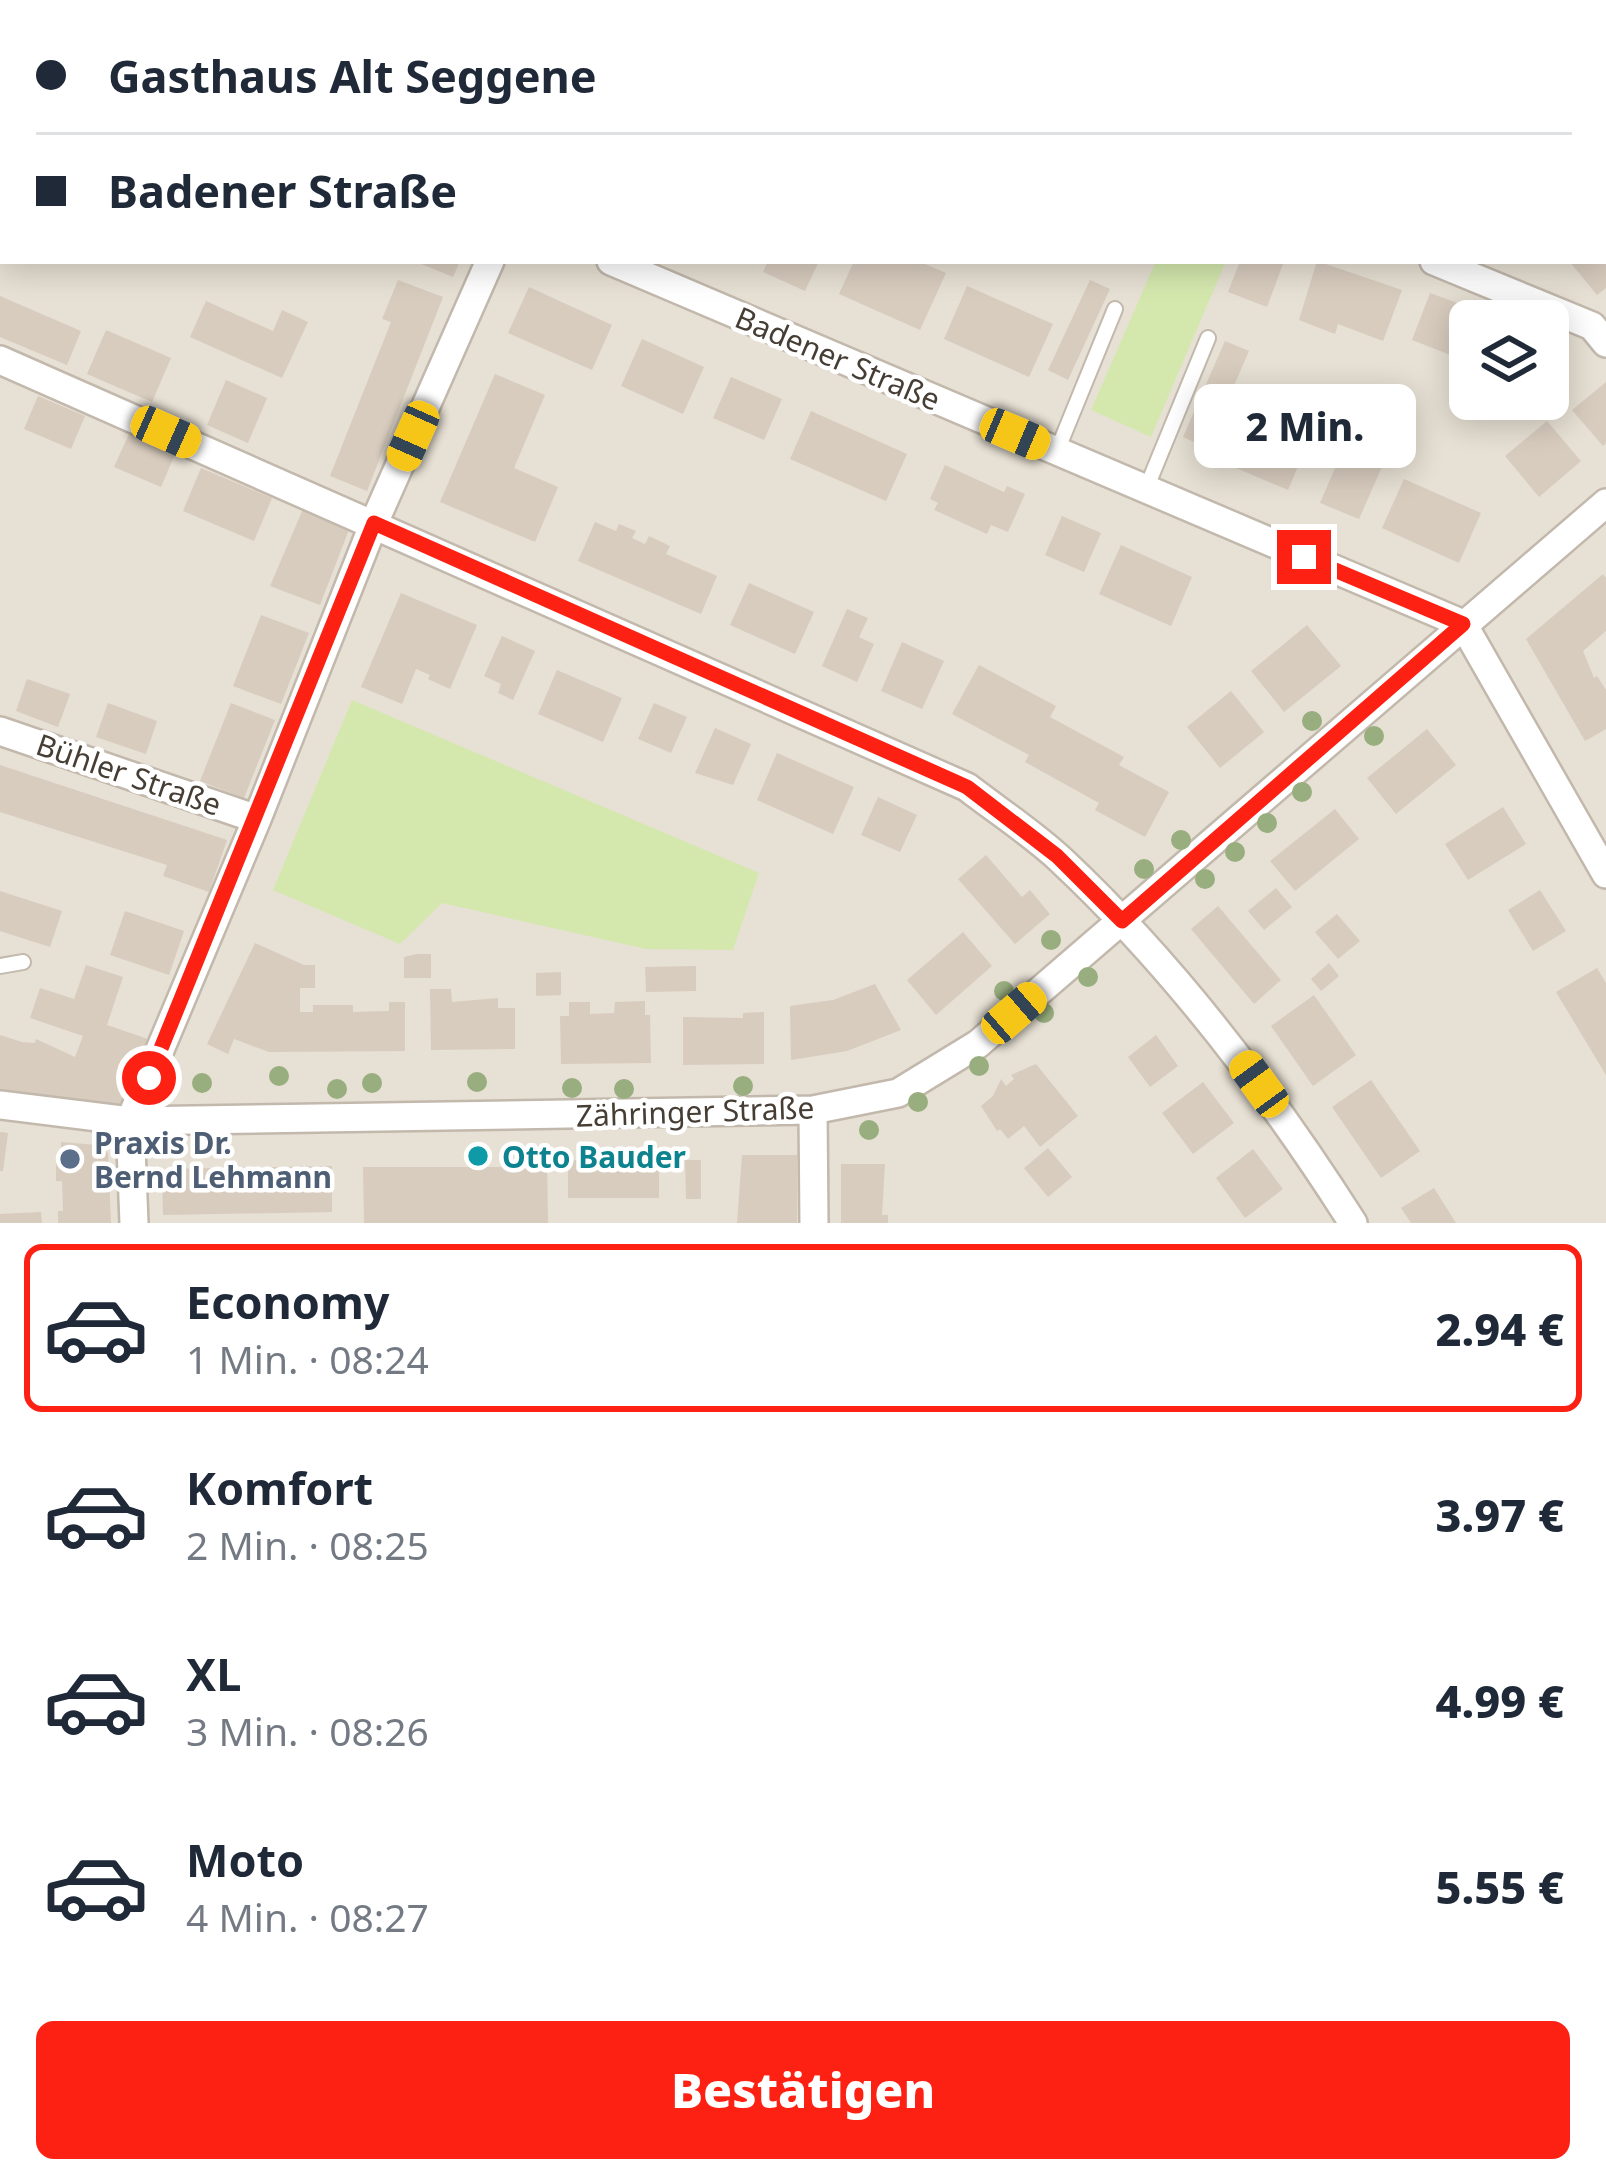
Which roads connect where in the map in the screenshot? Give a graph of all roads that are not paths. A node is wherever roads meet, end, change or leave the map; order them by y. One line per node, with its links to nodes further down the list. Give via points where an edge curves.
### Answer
1 (489, 264): 11 (street)
2 (617, 264): 8 (street, Badener Straße)
3 (1441, 264): 6 (street, via 1592,326)
4 (1115, 308): 8 (lane)
5 (1208, 338): 9 (lane)
6 (1606, 343)
7 (0, 360): 11 (street)
8 (1057, 452): 9 (street, Badener Straße)
9 (1146, 489): 12 (street, Badener Straße)
10 (1606, 503): 12 (street, Zähringer Straße)
11 (374, 523): 14 (street); 16 (street, via 967,787 1057,856)
12 (1463, 624): 15 (street); 16 (street, Zähringer Straße)
13 (0, 731): 14 (street, Bühler Straße)
14 (257, 819): 21 (street)
15 (1606, 874)
16 (1122, 921): 20 (street, Zähringer Straße, via 938,1069 898,1093); 24 (street, via 1232,1046)
17 (22, 962): 18 (lane)
18 (0, 966)
19 (0, 1105): 21 (street, Zähringer Straße)
20 (813, 1110): 21 (street, Zähringer Straße); 23 (street)
21 (130, 1121): 22 (street)
22 (134, 1223)
23 (814, 1223)
24 (1353, 1223)

